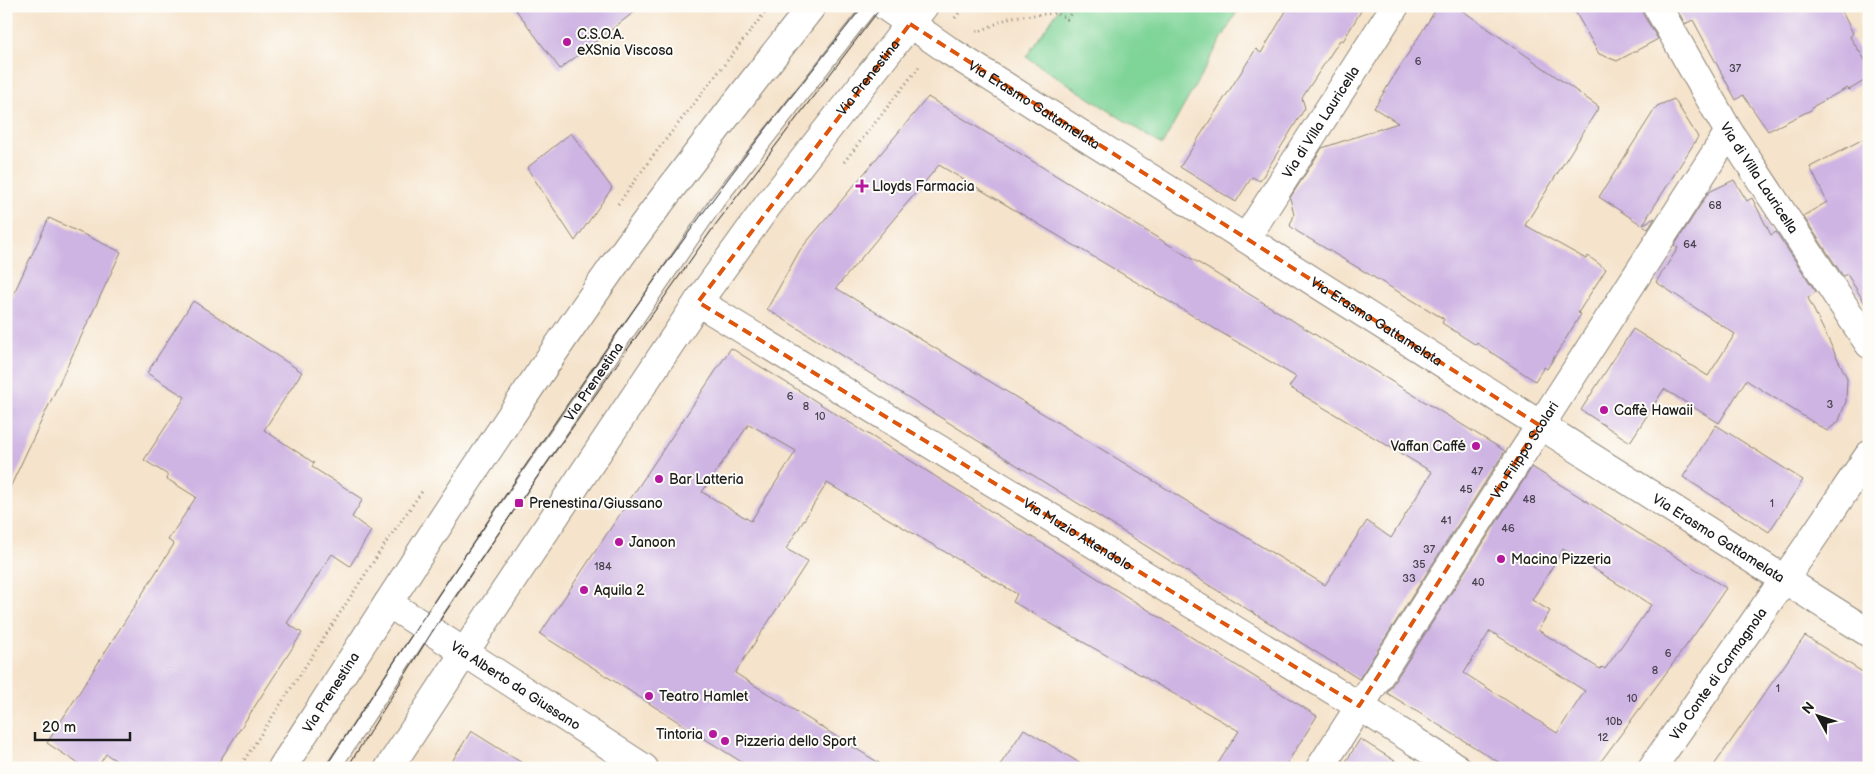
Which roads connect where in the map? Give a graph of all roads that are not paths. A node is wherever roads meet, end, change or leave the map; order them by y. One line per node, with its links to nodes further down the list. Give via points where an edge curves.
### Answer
1 (812, 6): 14 (street, Via Prenestina, via 623,254)
2 (871, 6): 15 (lane, Via Prenestina, via 717,202)
3 (885, 6): 6 (street, Via Erasmo Gattamelata)
4 (1395, 6): 8 (street, Via di Villa Lauricella)
5 (1657, 6): 7 (street, Via di Villa Lauricella)
6 (917, 15): 8 (street, Via Erasmo Gattamelata, via 948,50); 9 (street, Via Prenestina, via 768,205)
7 (1729, 132): 10 (street, Via di Villa Lauricella); 11 (street, Via Filippo Scolari)
8 (1246, 238): 11 (street, Via Erasmo Gattamelata)
9 (698, 302): 17 (street, Via Prenestina); 18 (street, Via Muzio Attendolo)
10 (1869, 344)
11 (1539, 425): 13 (street, Via Erasmo Gattamelata); 18 (street, Via Filippo Scolari)
12 (1869, 455): 13 (street, Via Conte di Carmagnola)
13 (1784, 580): 16 (street, Via Erasmo Gattamelata); 25 (street, Via Conte di Carmagnola)
14 (388, 603): 15 (street, Via Alberto da Giussano); 19 (street, Via Prenestina)
15 (425, 627): 17 (street, Via Alberto da Giussano); 20 (lane, Via Prenestina)
16 (1869, 633)
17 (464, 653): 21 (street, Via Prenestina); 22 (street, Via Alberto da Giussano)
18 (1359, 706): 23 (street, Via Filippo Scolari); 24 (street, Via Muzio Attendolo)
19 (282, 768)
20 (333, 768)
21 (389, 768)
22 (644, 768)
23 (1320, 768)
24 (1457, 768)
25 (1652, 768)

